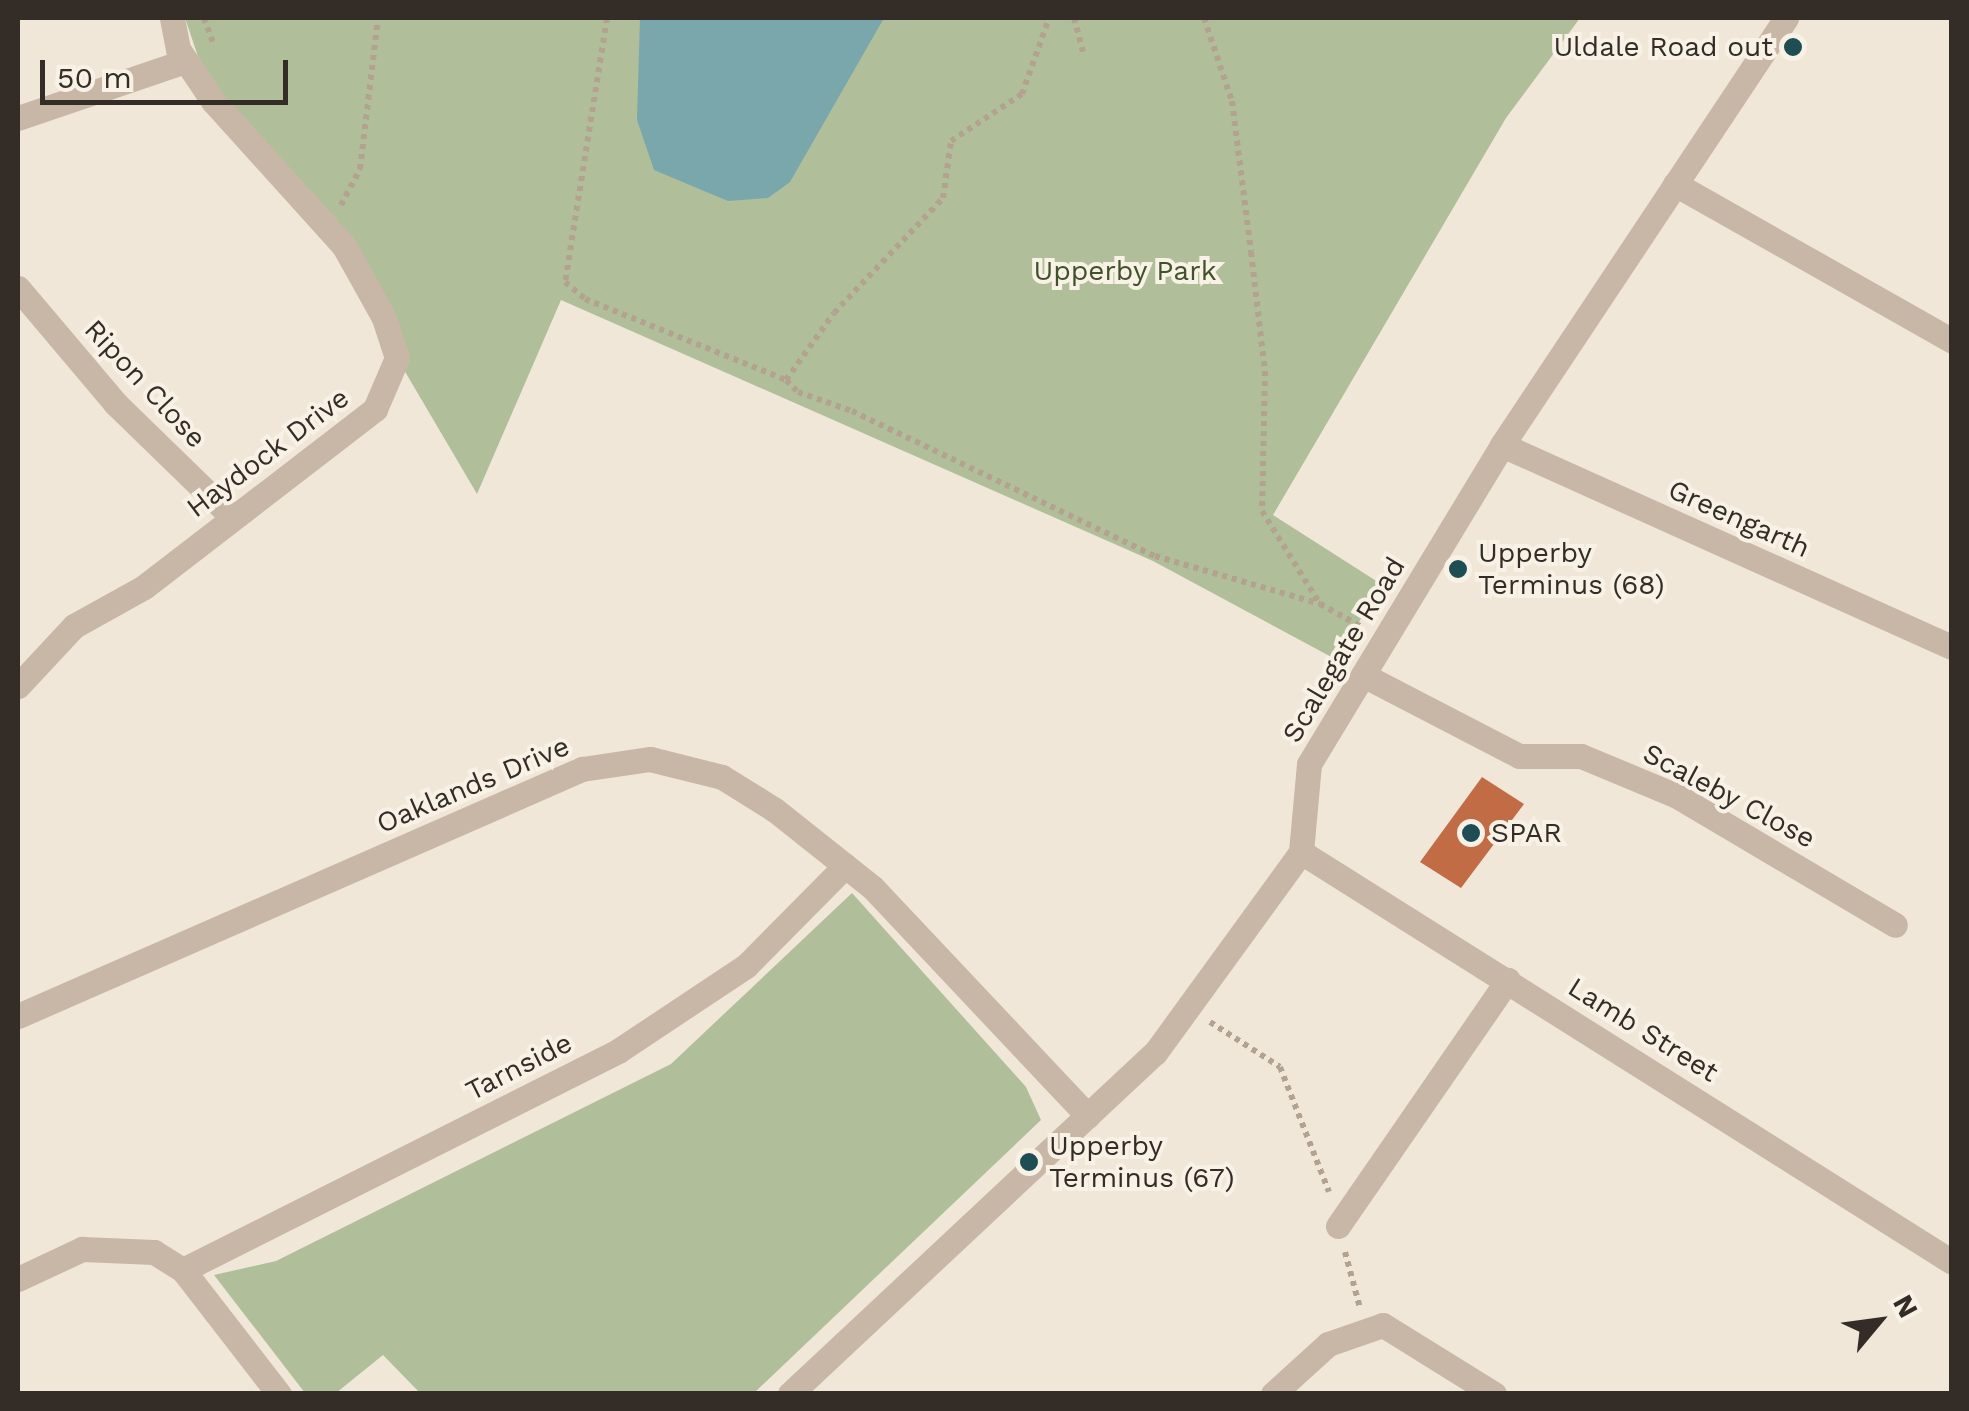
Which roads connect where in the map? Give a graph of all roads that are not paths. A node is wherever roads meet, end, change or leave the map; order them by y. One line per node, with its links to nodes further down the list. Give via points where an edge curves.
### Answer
1 (172, 18): 3 (street, Haydock Drive)
2 (1786, 18): 5 (street, Scalegate Road)
3 (186, 61): 4 (street); 9 (street, Haydock Drive, via 344,246 397,358 375,409)
4 (18, 118)
5 (1675, 184): 7 (street); 8 (street, Scalegate Road)
6 (18, 288): 9 (street, Ripon Close, via 116,404)
7 (1952, 341)
8 (1502, 445): 10 (street, Greengarth); 11 (street, Scalegate Road)
9 (232, 518): 12 (street, Haydock Drive, via 144,587 74,626)
10 (1952, 647)
11 (1363, 675): 13 (street, Scalegate Road, via 1309,764); 15 (street, Scaleby Close, via 1518,756 1581,756 1677,796)
12 (19, 681)
13 (1301, 852): 16 (street, Lamb Street); 18 (street, via 1155,1053)
14 (845, 866): 17 (street, Oaklands Drive, via 722,777 650,758 582,769); 18 (street, Oaklands Drive); 21 (street, Tarnside, via 746,966 618,1051)
15 (1896, 924)
16 (1508, 980): 19 (street); 20 (street, Lamb Street)
17 (18, 1016)
18 (1088, 1116): 24 (street)
19 (1338, 1226)
20 (1952, 1262)
21 (184, 1270): 22 (street, via 154,1252 82,1248); 23 (street)
22 (18, 1278)
23 (279, 1394)
24 (790, 1394)
25 (1273, 1394): 26 (street, via 1328,1344 1383,1325)
26 (1494, 1394)

